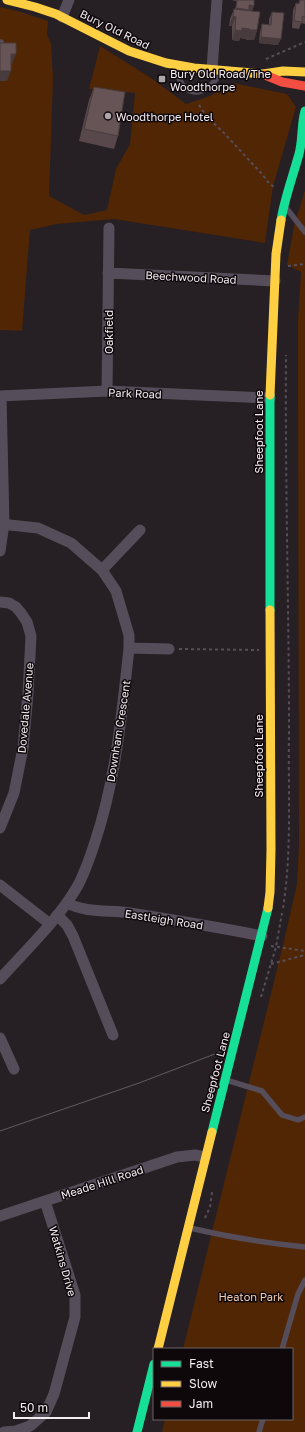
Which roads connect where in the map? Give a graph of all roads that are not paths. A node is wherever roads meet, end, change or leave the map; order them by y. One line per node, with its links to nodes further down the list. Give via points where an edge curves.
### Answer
1 (7, 0): 4 (main road, Bury Old Road)
2 (69, 0): 4 (street)
3 (217, 0): 6 (street)
4 (62, 17): 5 (main road, Bury Old Road, via 126,50 158,62)
5 (175, 65): 6 (main road, Bury Old Road); 6 (lane, via 180,84 189,91 198,92 208,88 216,80)
6 (218, 70): 8 (main road, Bury Old Road)
7 (305, 72): 8 (main road, Bury Old Road, via 283,71)
8 (264, 74): 9 (main road, Bury Old Road, via 282,82)
9 (305, 86)
10 (305, 111): 11 (main road, Sheepfoot Lane, via 302,121)
11 (303, 134): 12 (main road, Sheepfoot Lane)
12 (302, 150): 13 (main road, Sheepfoot Lane)
13 (284, 205): 15 (lane); 17 (main road, Sheepfoot Lane)
14 (108, 228): 16 (street, Oakfield)
15 (305, 232)
16 (108, 273): 17 (street, Beechwood Road); 18 (street, Oakfield)
17 (274, 281): 20 (main road, Sheepfoot Lane)
18 (107, 391): 19 (street, Park Road); 20 (street, Park Road)
19 (1, 396): 21 (street)
20 (270, 398): 32 (main road, Sheepfoot Lane, via 270,892)
21 (2, 524): 23 (street); 24 (street, Downham Crescent, via 38,528 71,543)
22 (140, 530): 24 (street)
23 (0, 551)
24 (102, 570): 26 (street, Downham Crescent, via 116,591 129,636)
25 (0, 602): 28 (street, Dovedale Avenue, via 16,607 27,622 31,636 23,748 14,793)
26 (129, 648): 27 (street); 30 (street, Downham Crescent, via 119,733 105,812 88,864)
27 (169, 649)
28 (0, 828)
29 (0, 885): 31 (street)
30 (67, 904): 31 (street, Downham Crescent); 32 (street, Eastleigh Road, via 84,909 170,919)
31 (53, 919): 33 (street, Downham Crescent); 34 (street, via 67,925 73,936)
32 (261, 940): 37 (main road, Sheepfoot Lane)
33 (0, 979)
34 (113, 1035)
35 (0, 1038): 36 (street)
36 (14, 1069)
37 (226, 1080): 38 (lane, via 262,1091 282,1115 298,1120); 39 (main road, Sheepfoot Lane)
38 (305, 1117)
39 (205, 1157): 40 (street, Meade Hill Road, via 194,1155 177,1158); 42 (main road, Sheepfoot Lane)
40 (46, 1201): 41 (street, Meade Hill Road); 49 (street, Watkins Drive, via 75,1295 75,1317 54,1394 46,1412 30,1426)
41 (0, 1216)
42 (188, 1227): 43 (lane, via 259,1242); 45 (main road, Sheepfoot Lane)
43 (305, 1247)
44 (305, 1280): 46 (lane, via 298,1294)
45 (158, 1348)
46 (282, 1348)
47 (153, 1368): 50 (main road)
48 (263, 1420): 51 (lane)
49 (4, 1432)
50 (137, 1432)
51 (259, 1432)

